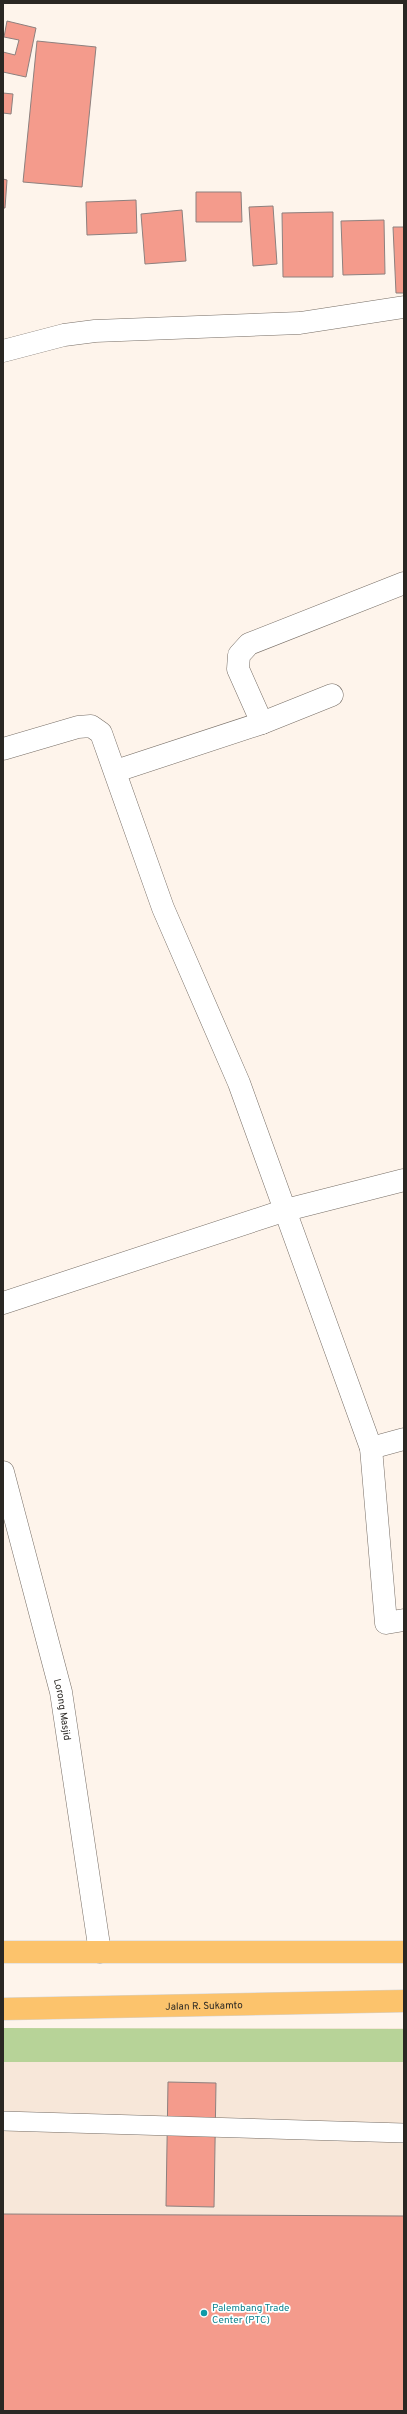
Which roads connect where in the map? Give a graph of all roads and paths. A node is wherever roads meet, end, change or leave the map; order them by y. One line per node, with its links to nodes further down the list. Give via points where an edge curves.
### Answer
1 (404, 307): 2 (street, via 300,323 95,331 64,335)
2 (3, 351)
3 (404, 583): 5 (street, via 249,644 239,654 238,669)
4 (332, 695): 5 (street)
5 (262, 723): 7 (street)
6 (3, 749): 7 (street, via 78,727 91,726 101,733)
7 (116, 771): 9 (street, via 163,908 239,1083)
8 (404, 1180): 9 (street)
9 (286, 1210): 10 (street); 12 (street)
10 (3, 1303)
11 (404, 1439): 12 (street)
12 (371, 1448): 14 (street, via 386,1623)
13 (3, 1472): 16 (street, Lorong Masjid, via 61,1692)
14 (404, 1620)
15 (3, 1952): 16 (highway)
16 (100, 1952): 17 (highway)
17 (404, 1952)
18 (404, 2001): 19 (highway, Jalan R. Sukamto)
19 (3, 2009)
20 (3, 2121): 21 (lane)
21 (404, 2133)

